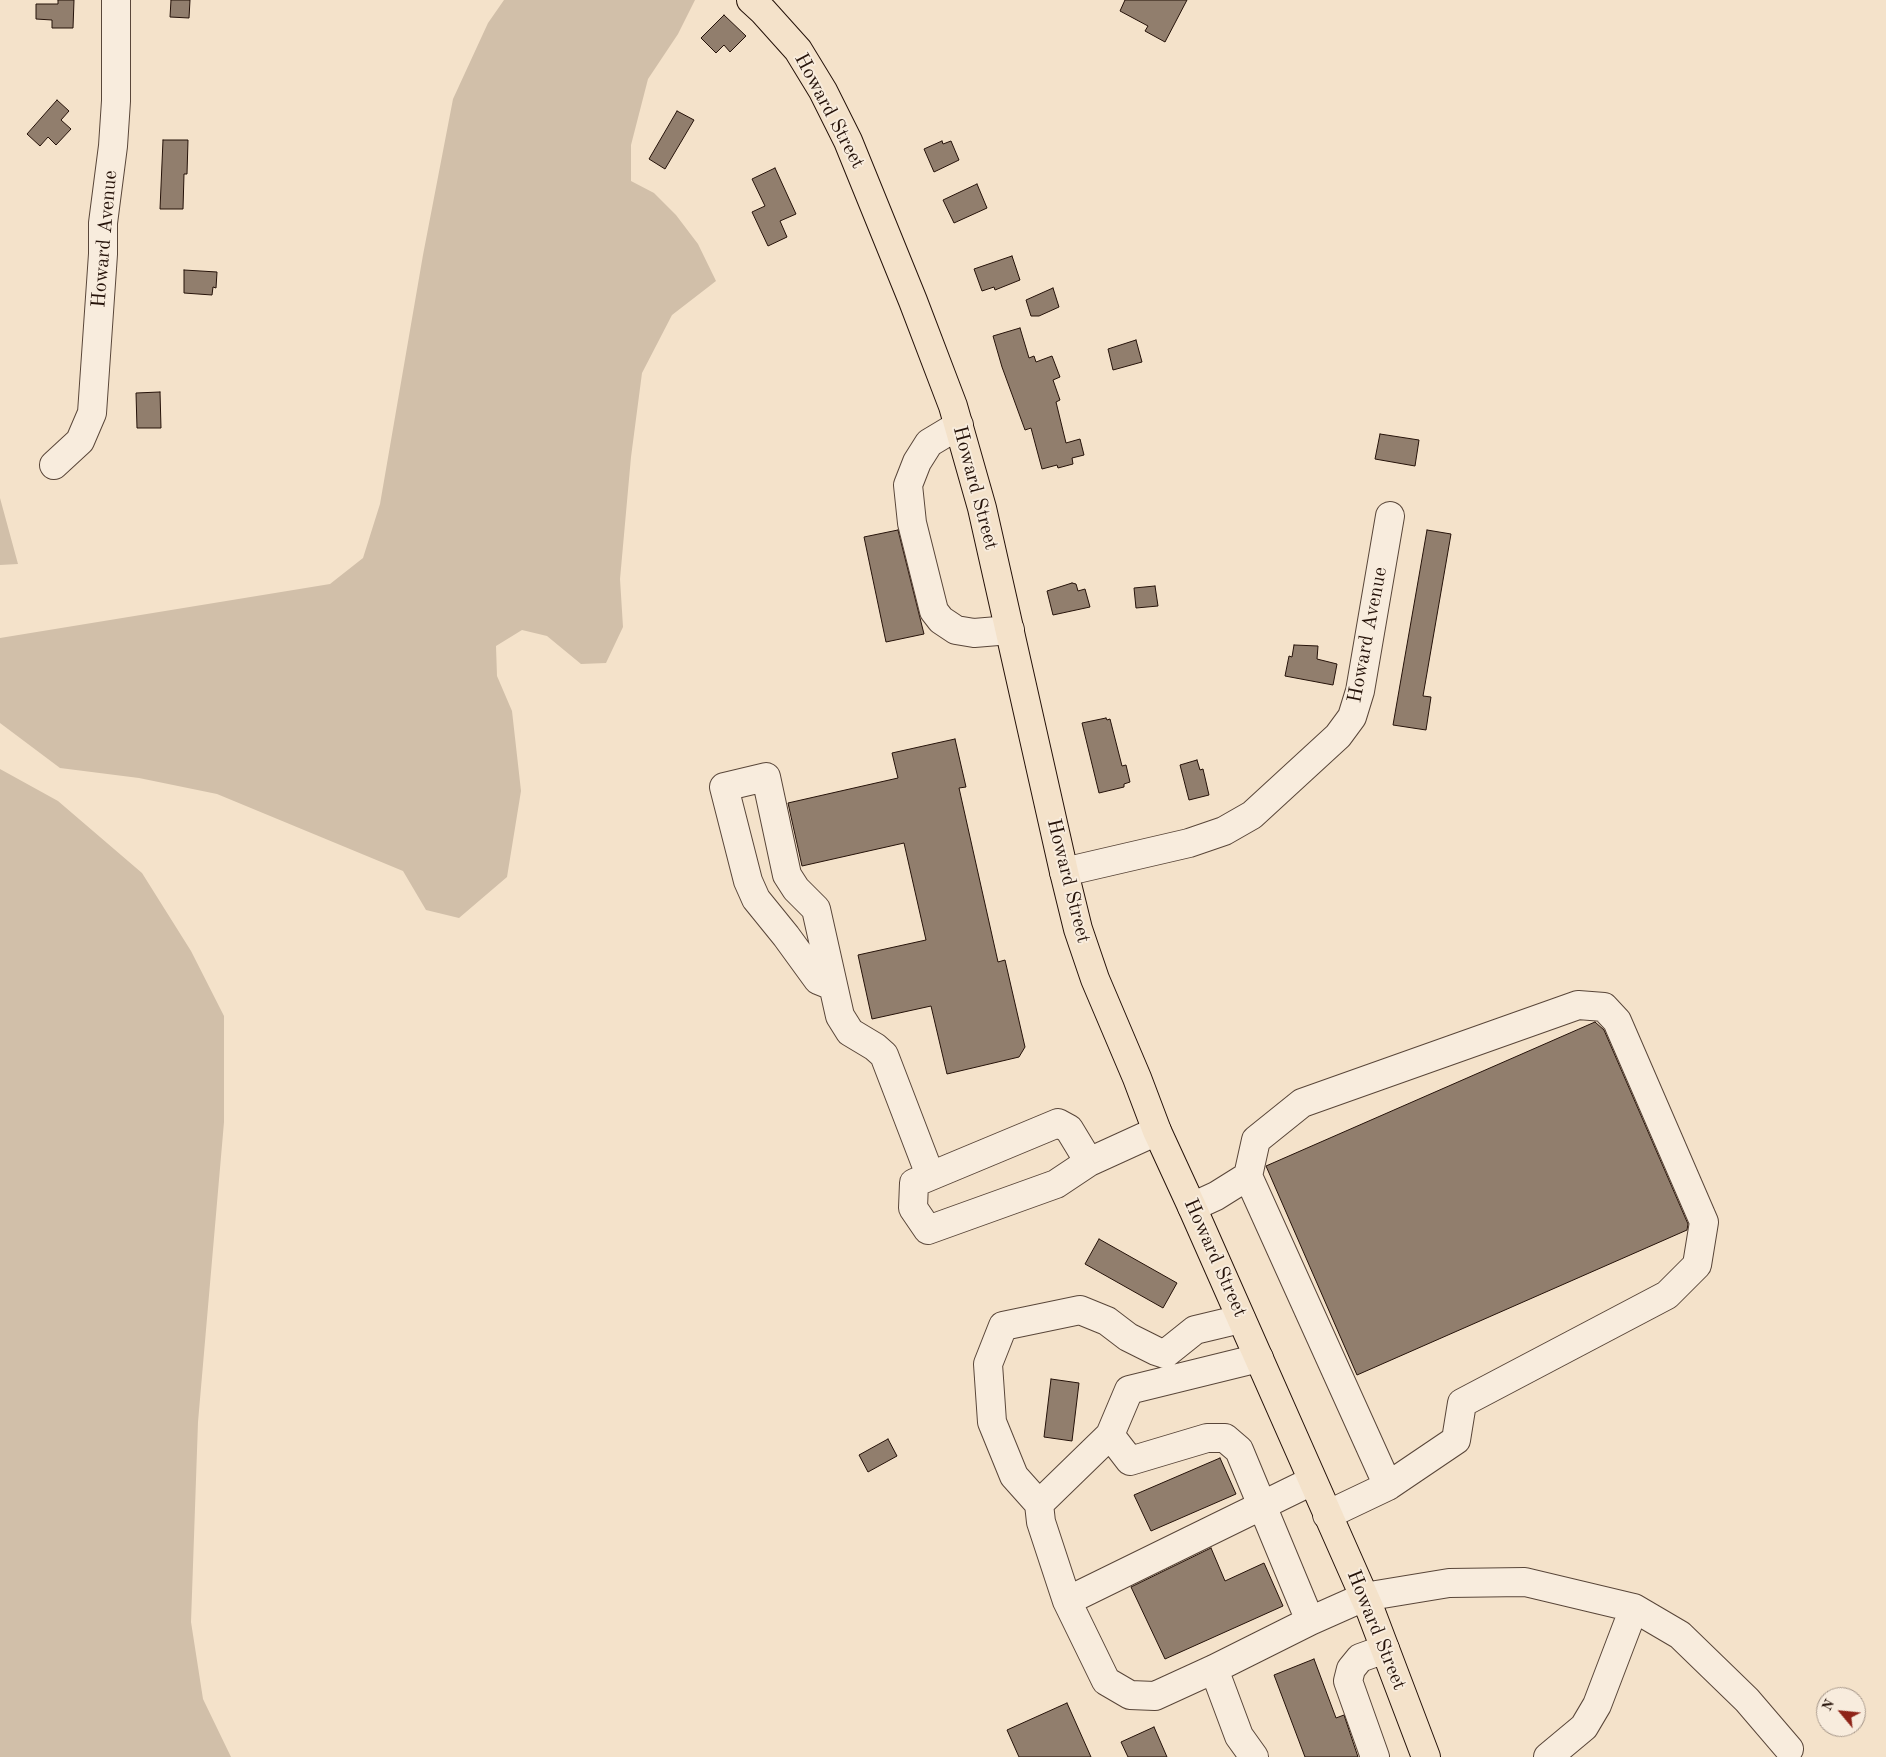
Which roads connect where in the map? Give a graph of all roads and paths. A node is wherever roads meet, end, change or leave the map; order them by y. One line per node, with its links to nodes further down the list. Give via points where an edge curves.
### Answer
1 (116, 0): 4 (street, Howard Avenue, via 114,146 103,223 92,413 80,441)
2 (751, 0): 3 (main road, Howard Street, via 798,50 848,141 913,301)
3 (958, 425): 6 (main road, Howard Street, via 982,508); 6 (street, via 929,443 908,485 912,523 934,610 941,620 956,630 974,633)
4 (54, 465)
5 (1390, 516): 7 (street, Howard Avenue, via 1360,691 1352,717 1338,736 1252,815 1224,831 1189,843)
6 (1010, 630): 7 (main road, Howard Street)
7 (1064, 872): 11 (main road, Howard Street, via 1078,928 1096,979)
8 (796, 889): 9 (street); 9 (street, via 787,875 766,777 724,787 748,881); 10 (street, via 816,909)
9 (756, 899): 10 (street, via 818,980)
10 (833, 986): 13 (street, via 840,1016 850,1032 884,1055)
11 (1157, 1131): 12 (street); 15 (main road, Howard Street)
12 (1089, 1162): 13 (street, via 1069,1129 1058,1123); 13 (street, via 1056,1184 928,1230 913,1208 914,1183)
13 (930, 1175)
14 (1248, 1176): 15 (street); 20 (street); 20 (street, via 1256,1140 1302,1103 1578,1005 1604,1007 1617,1021 1704,1222 1697,1265 1667,1295 1462,1403 1456,1440)
15 (1192, 1207): 16 (main road, Howard Street)
16 (1241, 1319): 17 (main road, Howard Street); 21 (street, via 1195,1330 1165,1354 1128,1337 1107,1321 1080,1310 1003,1326 988,1364 992,1422 1014,1476)
17 (1259, 1358): 18 (street, via 1129,1390); 19 (main road, Howard Street)
18 (1110, 1435): 21 (street); 22 (street, via 1130,1461 1207,1438 1225,1438 1239,1450)
19 (1312, 1481): 22 (street); 23 (main road, Howard Street)
20 (1388, 1486): 23 (street)
21 (1039, 1504): 25 (street)
22 (1262, 1505): 25 (street); 27 (street)
23 (1327, 1515): 24 (main road, Howard Street)
24 (1364, 1597): 26 (street, via 1449,1583 1525,1582); 27 (street); 28 (main road, Howard Street)
25 (1067, 1601): 29 (street, via 1106,1681 1130,1695 1155,1696)
26 (1634, 1608): 30 (street, via 1680,1636 1747,1700); 34 (street, via 1597,1705 1584,1727)
27 (1310, 1621): 29 (street)
28 (1385, 1649): 32 (street, via 1360,1658 1351,1669 1348,1681); 33 (main road, Howard Street)
29 (1214, 1669): 31 (street, via 1239,1736)
30 (1789, 1749)
31 (1254, 1757)
32 (1375, 1757)
33 (1426, 1757)
34 (1548, 1757)

